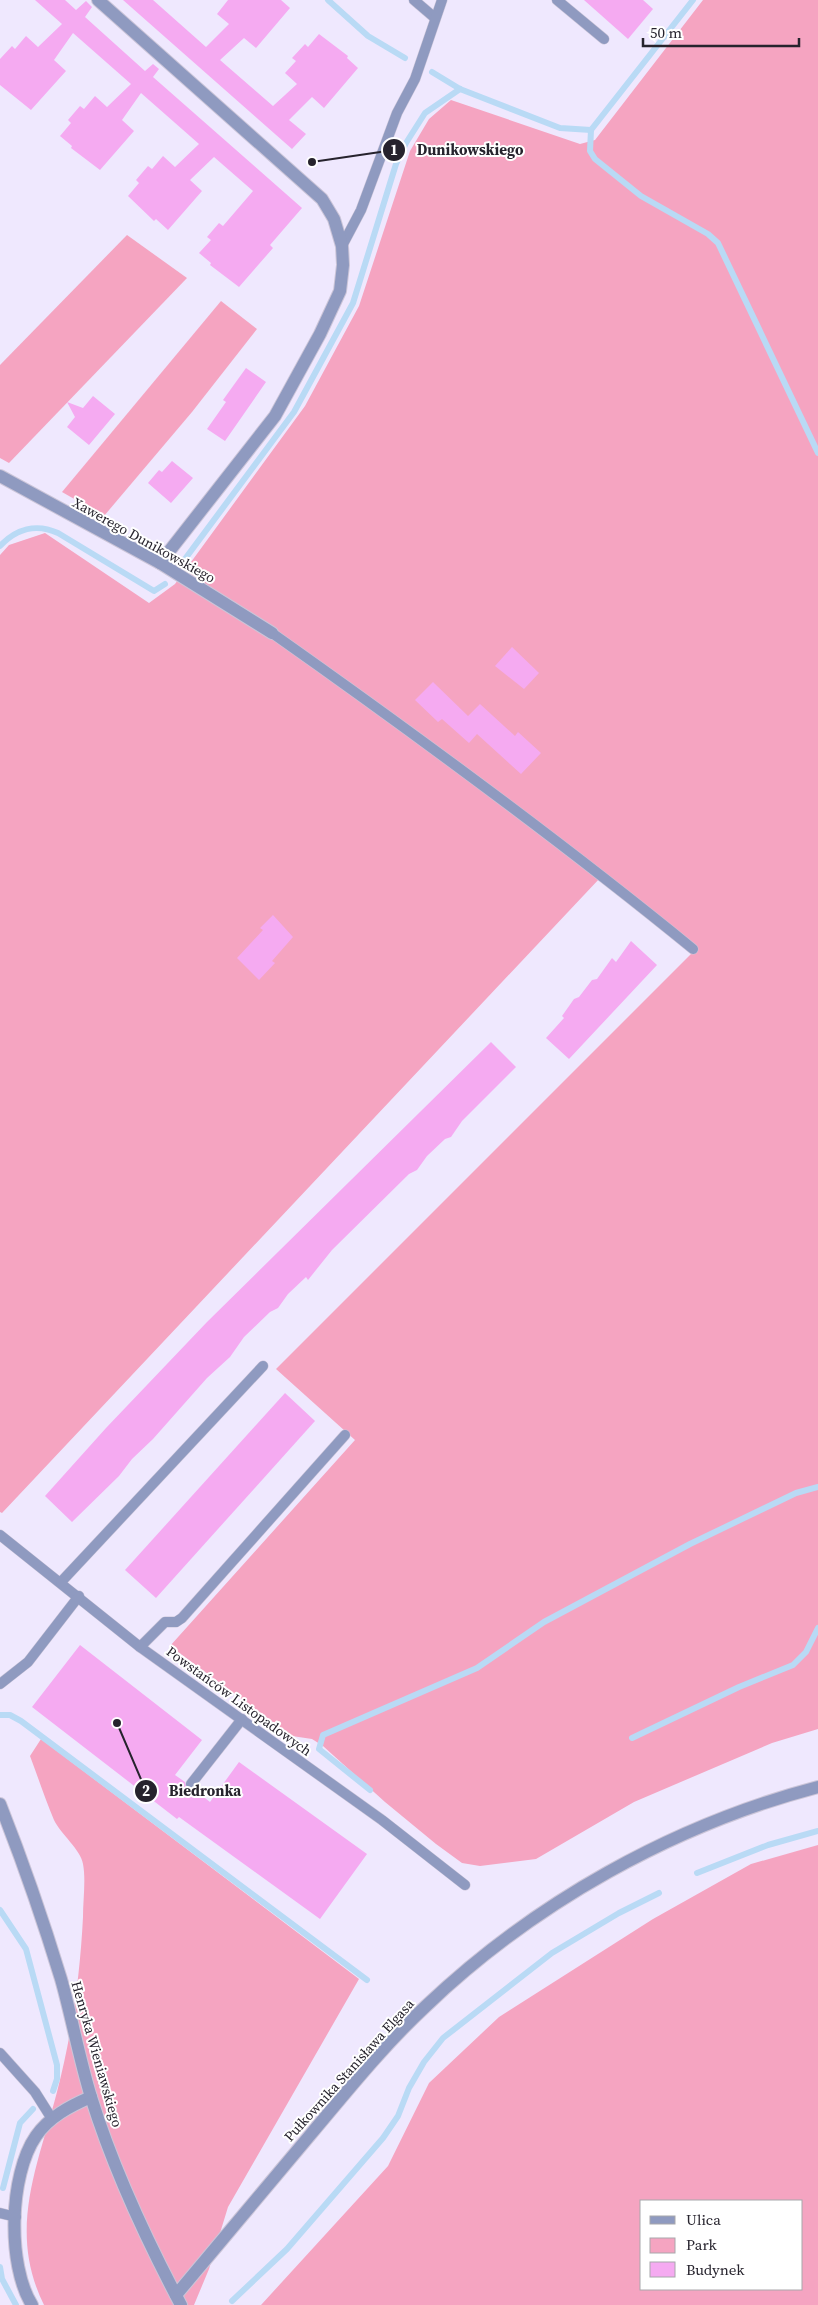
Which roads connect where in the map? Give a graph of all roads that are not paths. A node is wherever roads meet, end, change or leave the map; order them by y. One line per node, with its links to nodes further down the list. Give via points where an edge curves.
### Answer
1 (98, 0): 7 (street, via 322,199 334,218)
2 (414, 0): 5 (lane)
3 (442, 0): 5 (lane)
4 (557, 0): 6 (lane)
5 (435, 18): 7 (lane, via 415,79 397,113 361,210)
6 (604, 39)
7 (342, 246): 9 (street, via 340,291 297,379 275,416)
8 (0, 476): 9 (street, Xawerego Dunikowskiego)
9 (160, 564): 10 (street, Xawerego Dunikowskiego)
10 (272, 633): 11 (lane, via 377,707 607,879)
11 (693, 949)
12 (262, 1366): 15 (lane)
13 (345, 1435): 17 (lane, via 182,1618 176,1622 164,1622)
14 (0, 1535): 15 (lane, Powstańców Listopadowych)
15 (62, 1582): 16 (lane, Powstańców Listopadowych)
16 (79, 1596): 17 (lane, Powstańców Listopadowych); 18 (lane, via 28,1662)
17 (140, 1647): 19 (lane, Powstańców Listopadowych)
18 (0, 1684)
19 (242, 1719): 20 (lane); 23 (lane, Powstańców Listopadowych, via 382,1820)
20 (191, 1784)
21 (818, 1787): 29 (street, Pułkownika Stanisława Elgasa, via 739,1811 659,1846 564,1899 485,1954 396,2034)
22 (0, 1804): 25 (street, Henryka Wieniawskiego, via 25,1865 61,1980)
23 (465, 1885)
24 (0, 2053): 26 (lane, via 35,2092)
25 (91, 2097): 26 (street); 29 (street, Henryka Wieniawskiego, via 135,2210)
26 (52, 2118): 28 (street, via 36,2136 24,2160)
27 (0, 2213): 28 (lane)
28 (16, 2217): 30 (street, via 16,2261)
29 (179, 2300)
30 (32, 2305)

